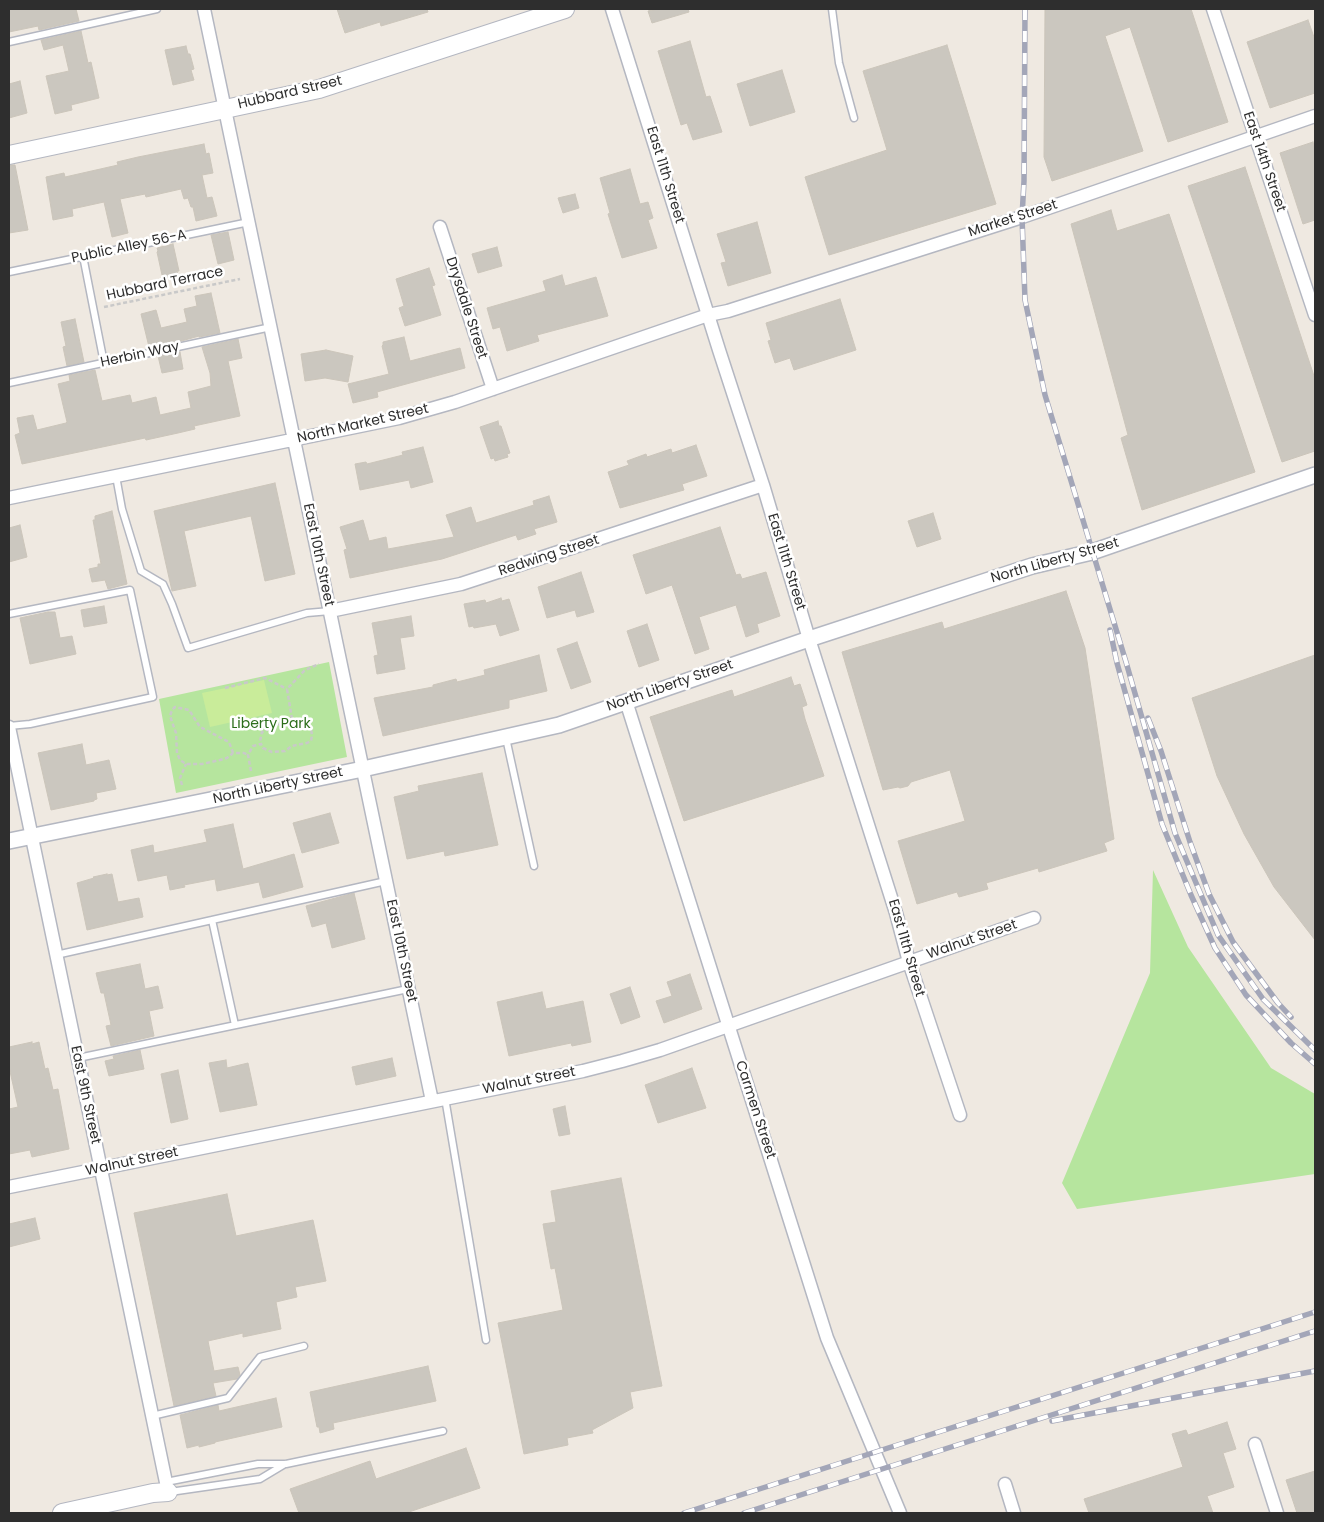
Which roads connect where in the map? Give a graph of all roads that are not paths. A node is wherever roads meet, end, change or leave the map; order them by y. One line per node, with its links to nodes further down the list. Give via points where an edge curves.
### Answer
1 (157, 9): 7 (lane)
2 (204, 9): 8 (street, East 10th Street)
3 (565, 9): 8 (main road, Hubbard Street, via 341,83)
4 (612, 9): 17 (street, East 11th Street)
5 (832, 9): 10 (lane, via 839,63)
6 (1213, 9): 11 (street, East 14th Street)
7 (9, 42)
8 (225, 108): 12 (main road, Hubbard Street); 13 (street, East 10th Street)
9 (1315, 116): 11 (street, Market Street)
10 (854, 118)
11 (1255, 136): 17 (street, Market Street, via 1022,217); 18 (street, East 14th Street)
12 (9, 154)
13 (249, 222): 15 (lane, Public Alley 56-A); 19 (street, East 10th Street)
14 (440, 227): 22 (street, Drysdale Street)
15 (83, 256): 16 (lane, Public Alley 56-A); 20 (lane)
16 (9, 272)
17 (708, 315): 22 (street, North Market Street); 26 (street, East 11th Street)
18 (1315, 315)
19 (271, 327): 20 (lane, Herbin Way); 23 (street, East 10th Street)
20 (104, 363): 21 (lane, Herbin Way)
21 (9, 383)
22 (493, 389): 23 (street, North Market Street, via 398,418)
23 (294, 439): 25 (street, North Market Street); 28 (street, East 10th Street)
24 (1315, 474): 30 (street, North Liberty Street, via 1092,552 1032,566)
25 (116, 476): 27 (street, North Market Street); 28 (lane, via 122,509 141,571 163,584 188,648 307,613)
26 (763, 485): 28 (street, Redwing Street, via 461,584); 30 (street, East 11th Street)
27 (9, 498)
28 (330, 611): 34 (street, East 10th Street)
29 (9, 614): 32 (lane, via 130,590 153,697)
30 (810, 639): 31 (street, North Liberty Street); 42 (street, East 11th Street)
31 (626, 701): 33 (street, North Liberty Street, via 559,726); 45 (street, Carmen Street)
32 (9, 726): 35 (street, East 9th Street)
33 (506, 738): 34 (street, North Liberty Street); 37 (lane)
34 (362, 769): 35 (street, North Liberty Street); 38 (street, East 10th Street)
35 (31, 836): 36 (street, North Liberty Street); 41 (street, East 9th Street)
36 (9, 841)
37 (534, 866)
38 (386, 881): 40 (lane); 43 (street, East 10th Street)
39 (1034, 918): 42 (street, Walnut Street)
40 (212, 920): 41 (lane); 44 (lane)
41 (56, 955): 46 (street, East 9th Street)
42 (909, 962): 45 (street, Walnut Street); 49 (street, East 11th Street)
43 (408, 988): 44 (lane); 48 (street, East 10th Street)
44 (235, 1025): 46 (lane)
45 (728, 1026): 47 (street, Walnut Street, via 660,1050 583,1071); 61 (street, Carmen Street, via 827,1338)
46 (78, 1058): 50 (street, East 9th Street)
47 (445, 1098): 48 (street, Walnut Street); 52 (lane)
48 (432, 1101): 50 (street, Walnut Street)
49 (960, 1115)
50 (100, 1168): 51 (street, Walnut Street); 54 (street, East 9th Street)
51 (9, 1187)
52 (486, 1340)
53 (304, 1346): 54 (lane, via 260,1357 228,1398)
54 (152, 1416): 59 (street, East 9th Street)
55 (443, 1431): 57 (lane)
56 (1255, 1444): 63 (street)
57 (286, 1464): 59 (lane, via 258,1464); 59 (lane, via 260,1479)
58 (1005, 1484): 62 (street)
59 (167, 1487): 60 (main road)
60 (62, 1513)
61 (900, 1513)
62 (1014, 1513)
63 (1277, 1513)

